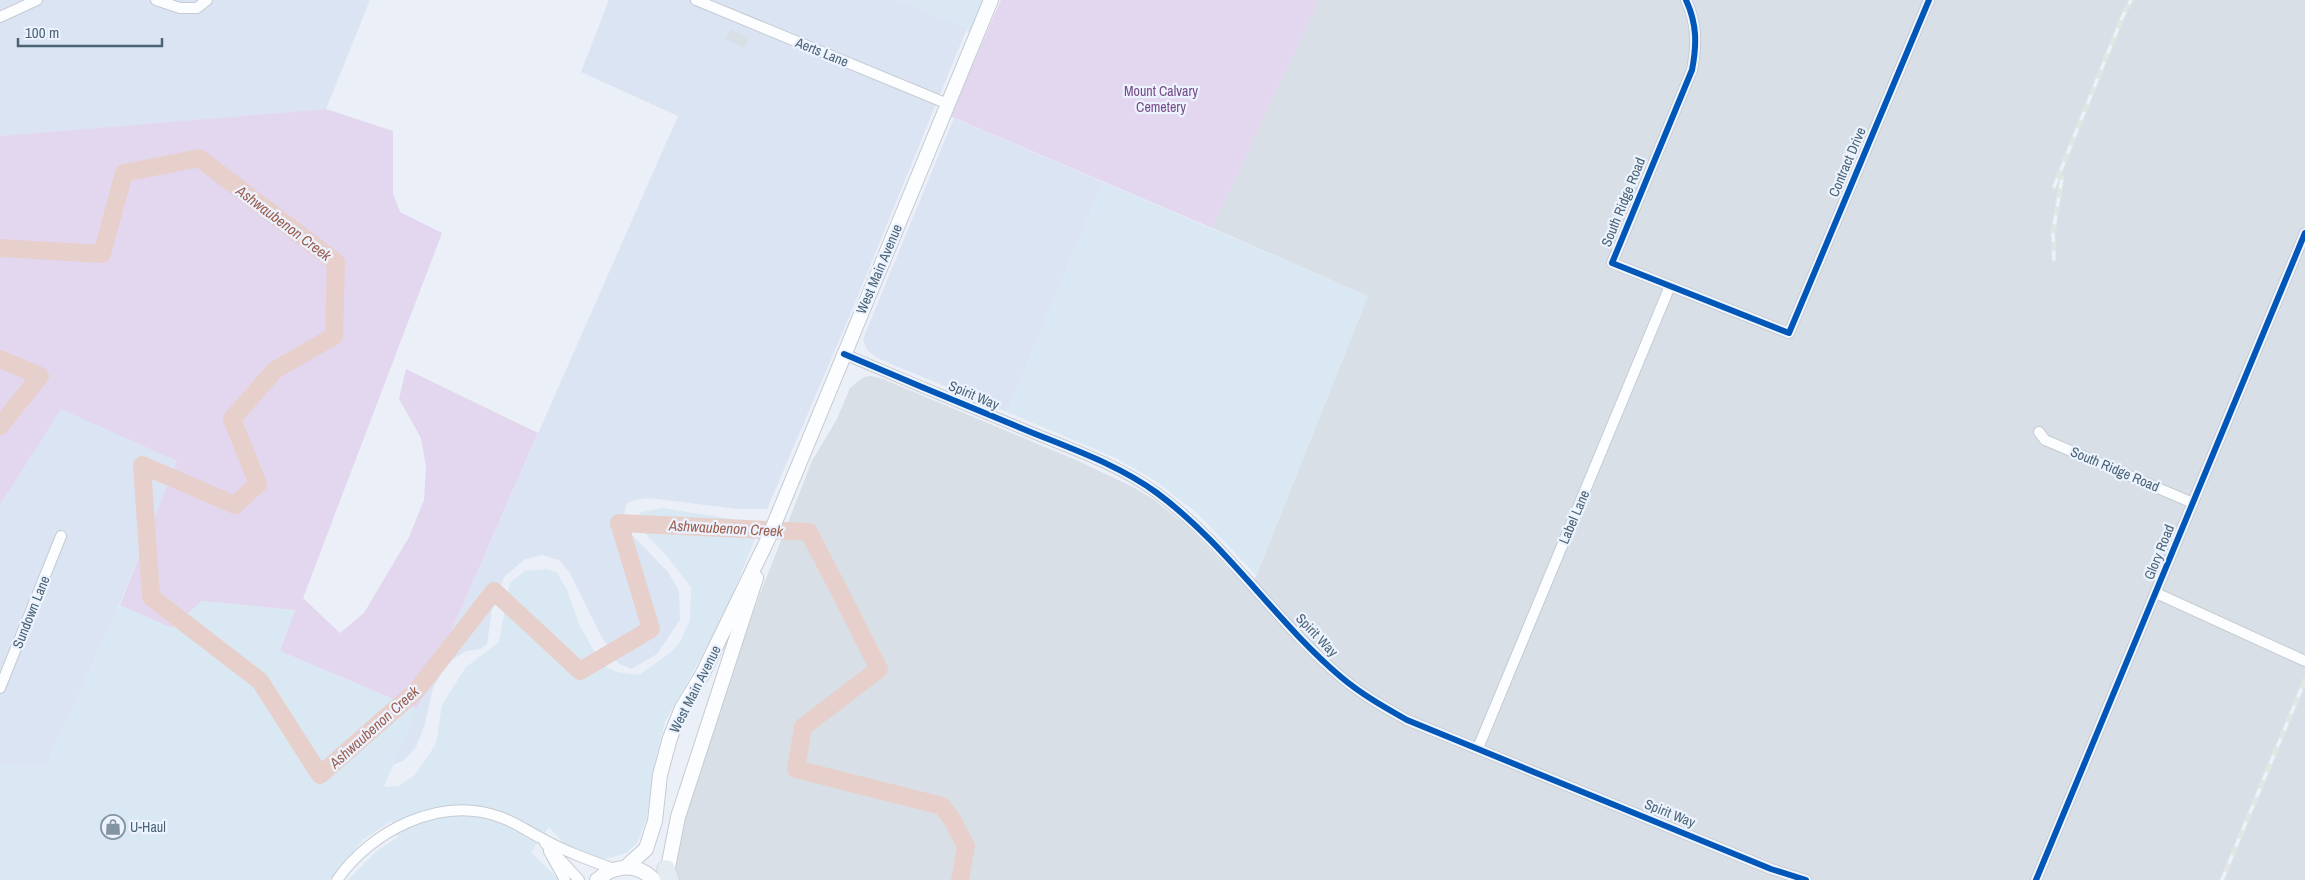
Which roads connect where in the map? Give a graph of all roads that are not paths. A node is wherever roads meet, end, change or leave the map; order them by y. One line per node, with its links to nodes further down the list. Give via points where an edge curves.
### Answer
1 (37, 0): 8 (street)
2 (156, 0): 3 (street, via 180,8 197,8)
3 (207, 0)
4 (696, 0): 9 (street, Aerts Lane)
5 (991, 0): 9 (main road, West Main Avenue)
6 (1686, 0): 11 (street, South Ridge Road, via 1694,19 1696,48 1692,70 1612,263)
7 (1928, 0): 12 (street, Contract Drive)
8 (0, 17)
9 (948, 104): 13 (main road, West Main Avenue)
10 (2305, 233): 15 (street, Glory Road)
11 (1670, 286): 12 (street, South Ridge Road); 21 (street, Label Lane)
12 (1789, 333)
13 (844, 354): 17 (main road, West Main Avenue); 21 (street, Spirit Way, via 1124,473 1157,494 1202,531 1342,677 1362,693 1400,716)
14 (2039, 432): 15 (street, South Ridge Road, via 2045,440)
15 (2193, 503): 18 (street, Glory Road)
16 (62, 536): 20 (street, Sundown Lane)
17 (768, 539): 23 (main road, West Main Avenue, via 670,738 660,775 655,821 646,849); 24 (main road, West Main Avenue, via 742,628 695,761)
18 (2156, 593): 19 (street); 30 (street, Glory Road)
19 (2305, 661)
20 (0, 688)
21 (1478, 748): 29 (street, Spirit Way)
22 (543, 841): 23 (street, via 588,860); 25 (street, via 513,822 492,815 467,812 432,815 382,836 358,855); 26 (street); 27 (street)
23 (620, 868): 24 (main road); 28 (main road, West Main Avenue)
24 (664, 877)
25 (337, 880)
26 (565, 880)
27 (578, 880)
28 (597, 880)
29 (1806, 880)
30 (2036, 880)

